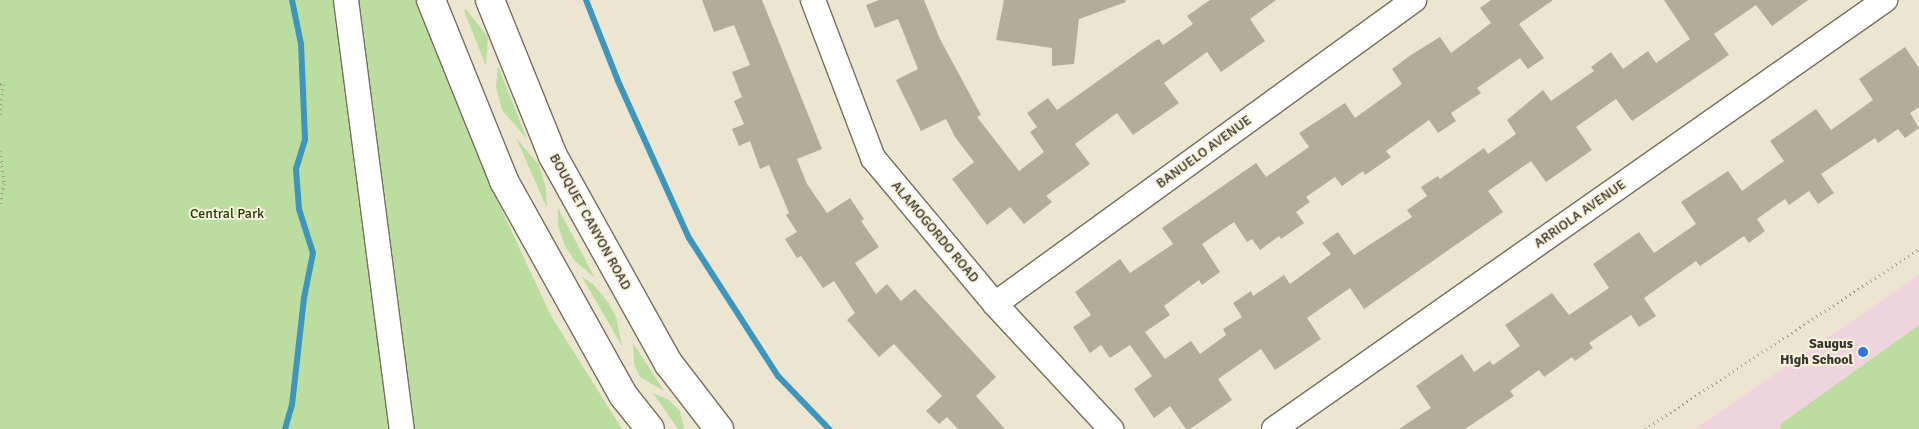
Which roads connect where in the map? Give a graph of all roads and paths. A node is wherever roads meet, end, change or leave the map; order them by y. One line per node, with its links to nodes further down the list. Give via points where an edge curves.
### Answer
1 (346, 0): 13 (street)
2 (430, 0): 14 (main road, via 504,181 623,395)
3 (490, 0): 15 (main road, BOUQUET CANYON ROAD, via 553,156 670,364)
4 (813, 0): 12 (street, ALAMOGORDO ROAD, via 873,158)
5 (1414, 0): 12 (street, BANUELO AVENUE)
6 (1885, 0): 17 (street, ARRIOLA AVENUE)
7 (0, 84): 8 (path, via 3,84)
8 (0, 118)
9 (0, 151): 10 (path, via 4,183)
10 (0, 204)
11 (1919, 249): 18 (path)
12 (995, 304): 16 (street, ALAMOGORDO ROAD)
13 (402, 429)
14 (650, 429)
15 (719, 429)
16 (1112, 429)
17 (1274, 429)
18 (1645, 429)

